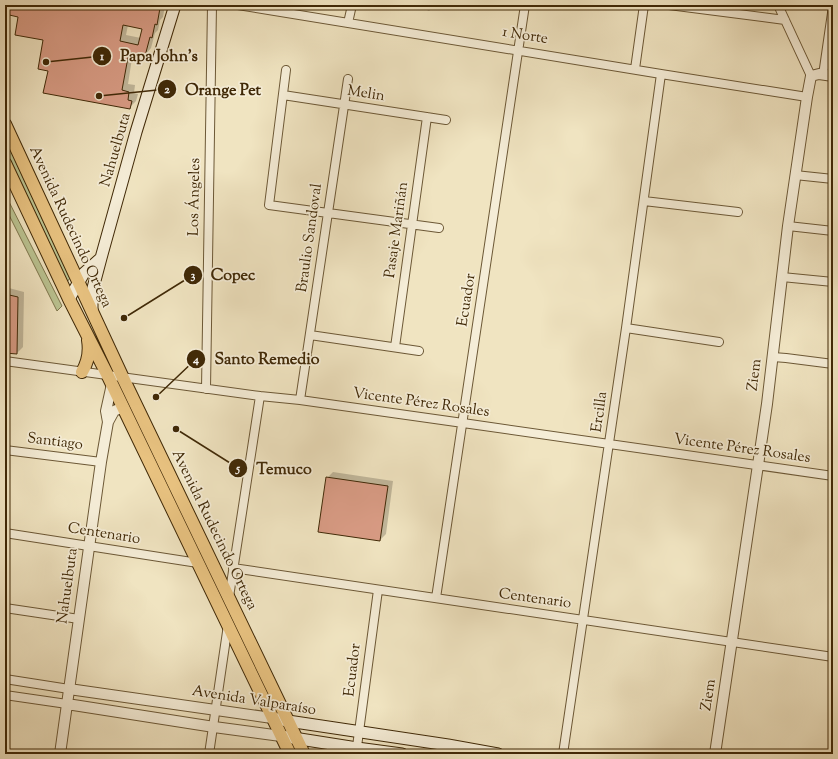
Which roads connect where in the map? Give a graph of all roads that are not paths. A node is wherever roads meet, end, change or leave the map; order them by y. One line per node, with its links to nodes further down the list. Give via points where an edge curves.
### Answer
1 (175, 5): 35 (main road, Nahuelbuta)
2 (212, 5): 53 (street, Los Ángeles)
3 (238, 5): 11 (street, 1 Norte)
4 (352, 5): 11 (street)
5 (525, 5): 12 (street, Ecuador)
6 (644, 5): 13 (street)
7 (669, 5): 10 (street)
8 (778, 5): 10 (street)
9 (833, 6): 16 (street)
10 (785, 20): 17 (street)
11 (348, 23): 12 (street, 1 Norte)
12 (519, 50): 13 (street, 1 Norte); 58 (street, Ecuador)
13 (635, 69): 15 (street, 1 Norte)
14 (286, 70): 19 (street)
15 (661, 74): 20 (street, 1 Norte); 28 (street, Ercilla)
16 (828, 75): 17 (street)
17 (811, 76): 20 (street, Ziem)
18 (348, 79): 21 (street, Braulio Sandoval)
19 (283, 95): 21 (street, Melin); 30 (street, via 269,205)
20 (807, 97): 26 (street, Ziem)
21 (344, 104): 22 (street, Melin); 30 (street, Braulio Sandoval)
22 (427, 117): 23 (street, Melin); 31 (street, Pasaje Mariñán)
23 (446, 120)
24 (5, 124): 38 (main road, Avenida Rudecindo Ortega)
25 (5, 163): 39 (main road, Avenida Rudecindo Ortega)
26 (795, 175): 27 (street); 32 (street, Ziem)
27 (833, 179)
28 (644, 201): 29 (street); 41 (street, Ercilla)
29 (738, 212)
30 (328, 213): 31 (street); 43 (street, Braulio Sandoval)
31 (413, 225): 33 (street); 45 (street, Pasaje Mariñán)
32 (788, 226): 34 (street); 36 (street, Ziem)
33 (439, 228)
34 (833, 231)
35 (101, 258): 38 (main road, via 84,273); 40 (main road, Nahuelbuta, via 93,288)
36 (782, 277): 37 (street); 47 (street, Ziem)
37 (833, 282)
38 (79, 283): 39 (main road); 40 (main road, Avenida Rudecindo Ortega)
39 (69, 299): 42 (main road, Avenida Rudecindo Ortega)
40 (92, 312): 51 (main road, Avenida Rudecindo Ortega)
41 (626, 328): 44 (street); 59 (street, Ercilla)
42 (88, 335): 50 (main road, via 88,355); 52 (main road, Avenida Rudecindo Ortega)
43 (310, 335): 45 (street); 55 (street, Braulio Sandoval)
44 (719, 342)
45 (395, 347): 46 (street)
46 (419, 350)
47 (773, 357): 49 (street); 62 (street, Ziem)
48 (5, 361): 50 (street, Vicente Pérez Rosales)
49 (833, 364)
50 (82, 372): 52 (street, Vicente Pérez Rosales)
51 (123, 378): 52 (street, Vicente Pérez Rosales); 53 (street, Vicente Pérez Rosales); 69 (main road, Avenida Rudecindo Ortega)
52 (110, 380): 56 (main road, Avenida Rudecindo Ortega); 57 (street, Nahuelbuta, via 106,411)
53 (206, 389): 54 (street, Vicente Pérez Rosales)
54 (260, 396): 55 (street, Vicente Pérez Rosales); 67 (street)
55 (300, 400): 58 (street, Vicente Pérez Rosales)
56 (123, 407): 57 (street, via 114,411); 66 (main road, Avenida Rudecindo Ortega)
57 (108, 422): 61 (street, Nahuelbuta)
58 (462, 423): 59 (street, Vicente Pérez Rosales); 70 (street, Ecuador)
59 (610, 444): 62 (street, Vicente Pérez Rosales); 73 (street, Ercilla)
60 (5, 450): 61 (street, Santiago)
61 (101, 462): 65 (street, Nahuelbuta)
62 (758, 465): 63 (street, Vicente Pérez Rosales); 75 (street, Ziem)
63 (833, 476)
64 (5, 534): 65 (street, Centenario)
65 (89, 546): 66 (street, Centenario); 72 (street, Nahuelbuta)
66 (198, 563): 74 (main road, Avenida Rudecindo Ortega)
67 (233, 568): 68 (street, Centenario); 69 (street)
68 (378, 590): 70 (street, Centenario); 85 (street, Ecuador)
69 (229, 597): 83 (main road, Avenida Rudecindo Ortega)
70 (436, 598): 73 (street, Centenario)
71 (5, 608): 72 (street)
72 (79, 618): 78 (street, Nahuelbuta)
73 (583, 620): 75 (street, Centenario); 95 (street, Ercilla)
74 (228, 624): 81 (street); 82 (main road, Avenida Rudecindo Ortega)
75 (733, 642): 76 (street, Centenario); 96 (street, Ziem)
76 (833, 657)
77 (5, 680): 78 (street, Avenida Valparaíso)
78 (69, 689): 80 (street, Nahuelbuta); 81 (street, Avenida Valparaíso)
79 (5, 695): 80 (street, Avenida Valparaíso)
80 (67, 704): 84 (street, Avenida Valparaíso); 89 (street, Nahuelbuta)
81 (216, 710): 82 (street, Avenida Valparaíso); 84 (street)
82 (272, 718): 83 (main road, Avenida Valparaíso); 86 (main road, Avenida Rudecindo Ortega)
83 (288, 721): 85 (main road, Avenida Valparaíso); 87 (main road, Avenida Rudecindo Ortega)
84 (214, 727): 86 (street, Avenida Valparaíso); 90 (street)
85 (359, 732): 88 (street, Ecuador); 94 (main road, Avenida Valparaíso)
86 (281, 736): 87 (main road, Avenida Valparaíso); 91 (main road, Avenida Rudecindo Ortega)
87 (297, 739): 88 (main road, Avenida Valparaíso); 92 (main road, Avenida Rudecindo Ortega)
88 (357, 751): 93 (main road, Avenida Valparaíso)
89 (60, 754)
90 (209, 754)
91 (290, 754)
92 (304, 754)
93 (402, 754)
94 (498, 754)
95 (563, 754)
96 (715, 754)

